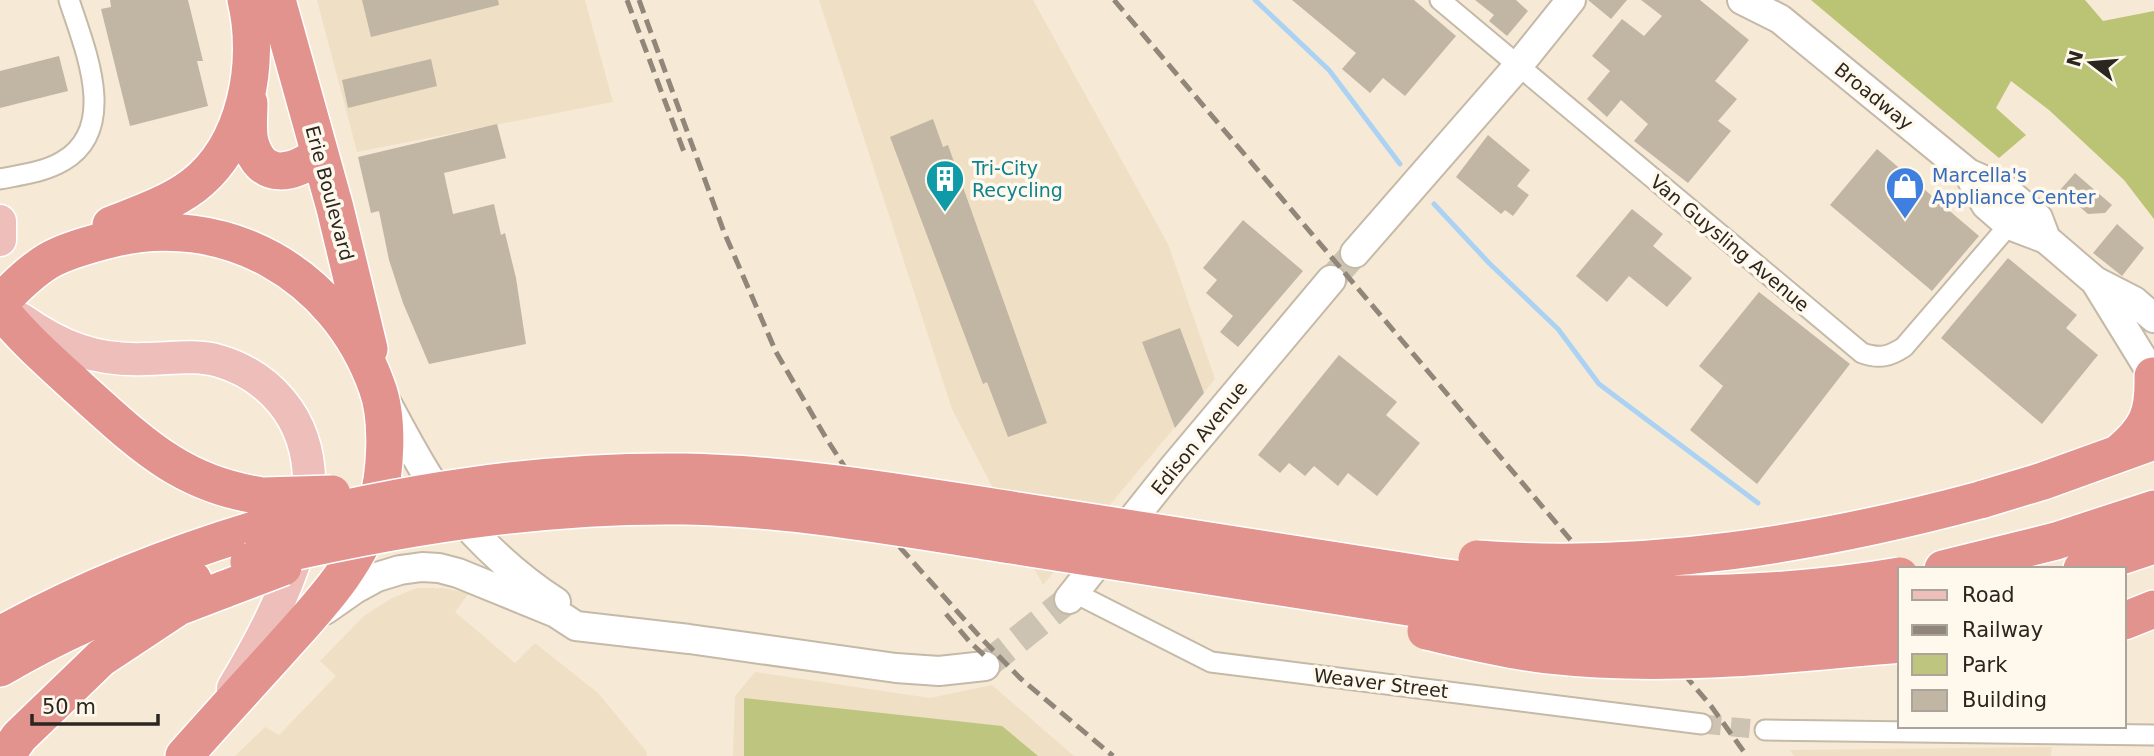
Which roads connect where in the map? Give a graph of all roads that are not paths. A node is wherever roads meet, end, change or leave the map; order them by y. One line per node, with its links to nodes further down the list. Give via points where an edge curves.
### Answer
1 (69, 0): 12 (street, via 94,90 95,107 86,138 64,161)
2 (246, 0): 9 (highway)
3 (277, 0): 10 (highway, Erie Boulevard)
4 (1440, 0): 8 (street, Van Guysling Avenue)
5 (1571, 0): 8 (street)
6 (1742, 0): 7 (street, Broadway)
7 (1773, 9): 11 (street, Broadway)
8 (1518, 66): 14 (street, Van Guysling Avenue, via 1869,356 1892,355 1904,347); 17 (street)
9 (249, 77): 10 (highway, via 250,140 264,166 279,172 296,169); 18 (highway, via 233,139 194,186)
10 (320, 153): 25 (highway, Erie Boulevard)
11 (1968, 173): 14 (street, Broadway, via 1986,205); 15 (street, Broadway, via 2004,189 2038,218)
12 (0, 179)
13 (0, 221): 16 (main road)
14 (2009, 225): 15 (street, Broadway)
15 (2046, 239): 20 (street, Broadway)
16 (0, 240)
17 (1354, 253)
18 (49, 260): 21 (highway); 25 (highway, via 91,244 149,232 208,235 254,250 312,287 332,309)
19 (1331, 280): 36 (street, Edison Avenue)
20 (2095, 281): 22 (street, Broadway, via 2134,301); 24 (street, Broadway)
21 (0, 305): 23 (highway, via 26,339)
22 (2154, 318)
23 (61, 358): 29 (highway, via 132,436 173,465 223,488); 51 (main road, via 88,354 127,360 188,357 219,361 259,380 300,430 309,476 308,501 292,568 266,630)
24 (2154, 377): 27 (highway, via 2151,412 2144,429)
25 (378, 388): 43 (street, via 447,502 525,580 559,604 600,619); 45 (highway, via 384,447 377,506 356,556)
26 (2154, 441): 27 (highway)
27 (2117, 454): 32 (highway, bridge, via 1980,500 1872,527 1700,555 1576,562)
28 (2154, 509): 33 (highway, via 2056,541)
29 (256, 529): 30 (highway, bridge); 32 (highway, bridge, via 441,489 550,477 684,472 874,489); 42 (highway, via 116,578); 47 (highway, via 169,588)
30 (397, 530): 32 (highway, bridge, via 503,515 684,506); 52 (highway, bridge, via 278,568 178,607 101,658 19,737)
31 (2154, 545): 34 (highway)
32 (1190, 556): 35 (highway, bridge, via 1622,594 1778,591); 38 (highway, bridge, via 1481,617 1621,628 1780,625); 44 (highway, bridge, via 1465,640 1547,655 1706,659)
33 (1950, 567)
34 (2088, 567)
35 (1898, 576)
36 (1072, 596): 48 (street, Weaver Street, via 1211,662)
37 (2154, 609): 39 (highway)
38 (1898, 611)
39 (2126, 622)
40 (2126, 624): 41 (highway)
41 (2154, 634)
42 (0, 635)
43 (690, 639): 45 (street, via 576,626 556,613 458,573 422,567 377,577 355,589); 46 (street, via 896,668 939,671)
44 (1898, 644)
45 (283, 646): 51 (highway)
46 (985, 666)
47 (0, 668)
48 (1702, 724)
49 (1765, 730): 50 (street)
50 (2154, 735)
51 (194, 745)
52 (6, 756)

